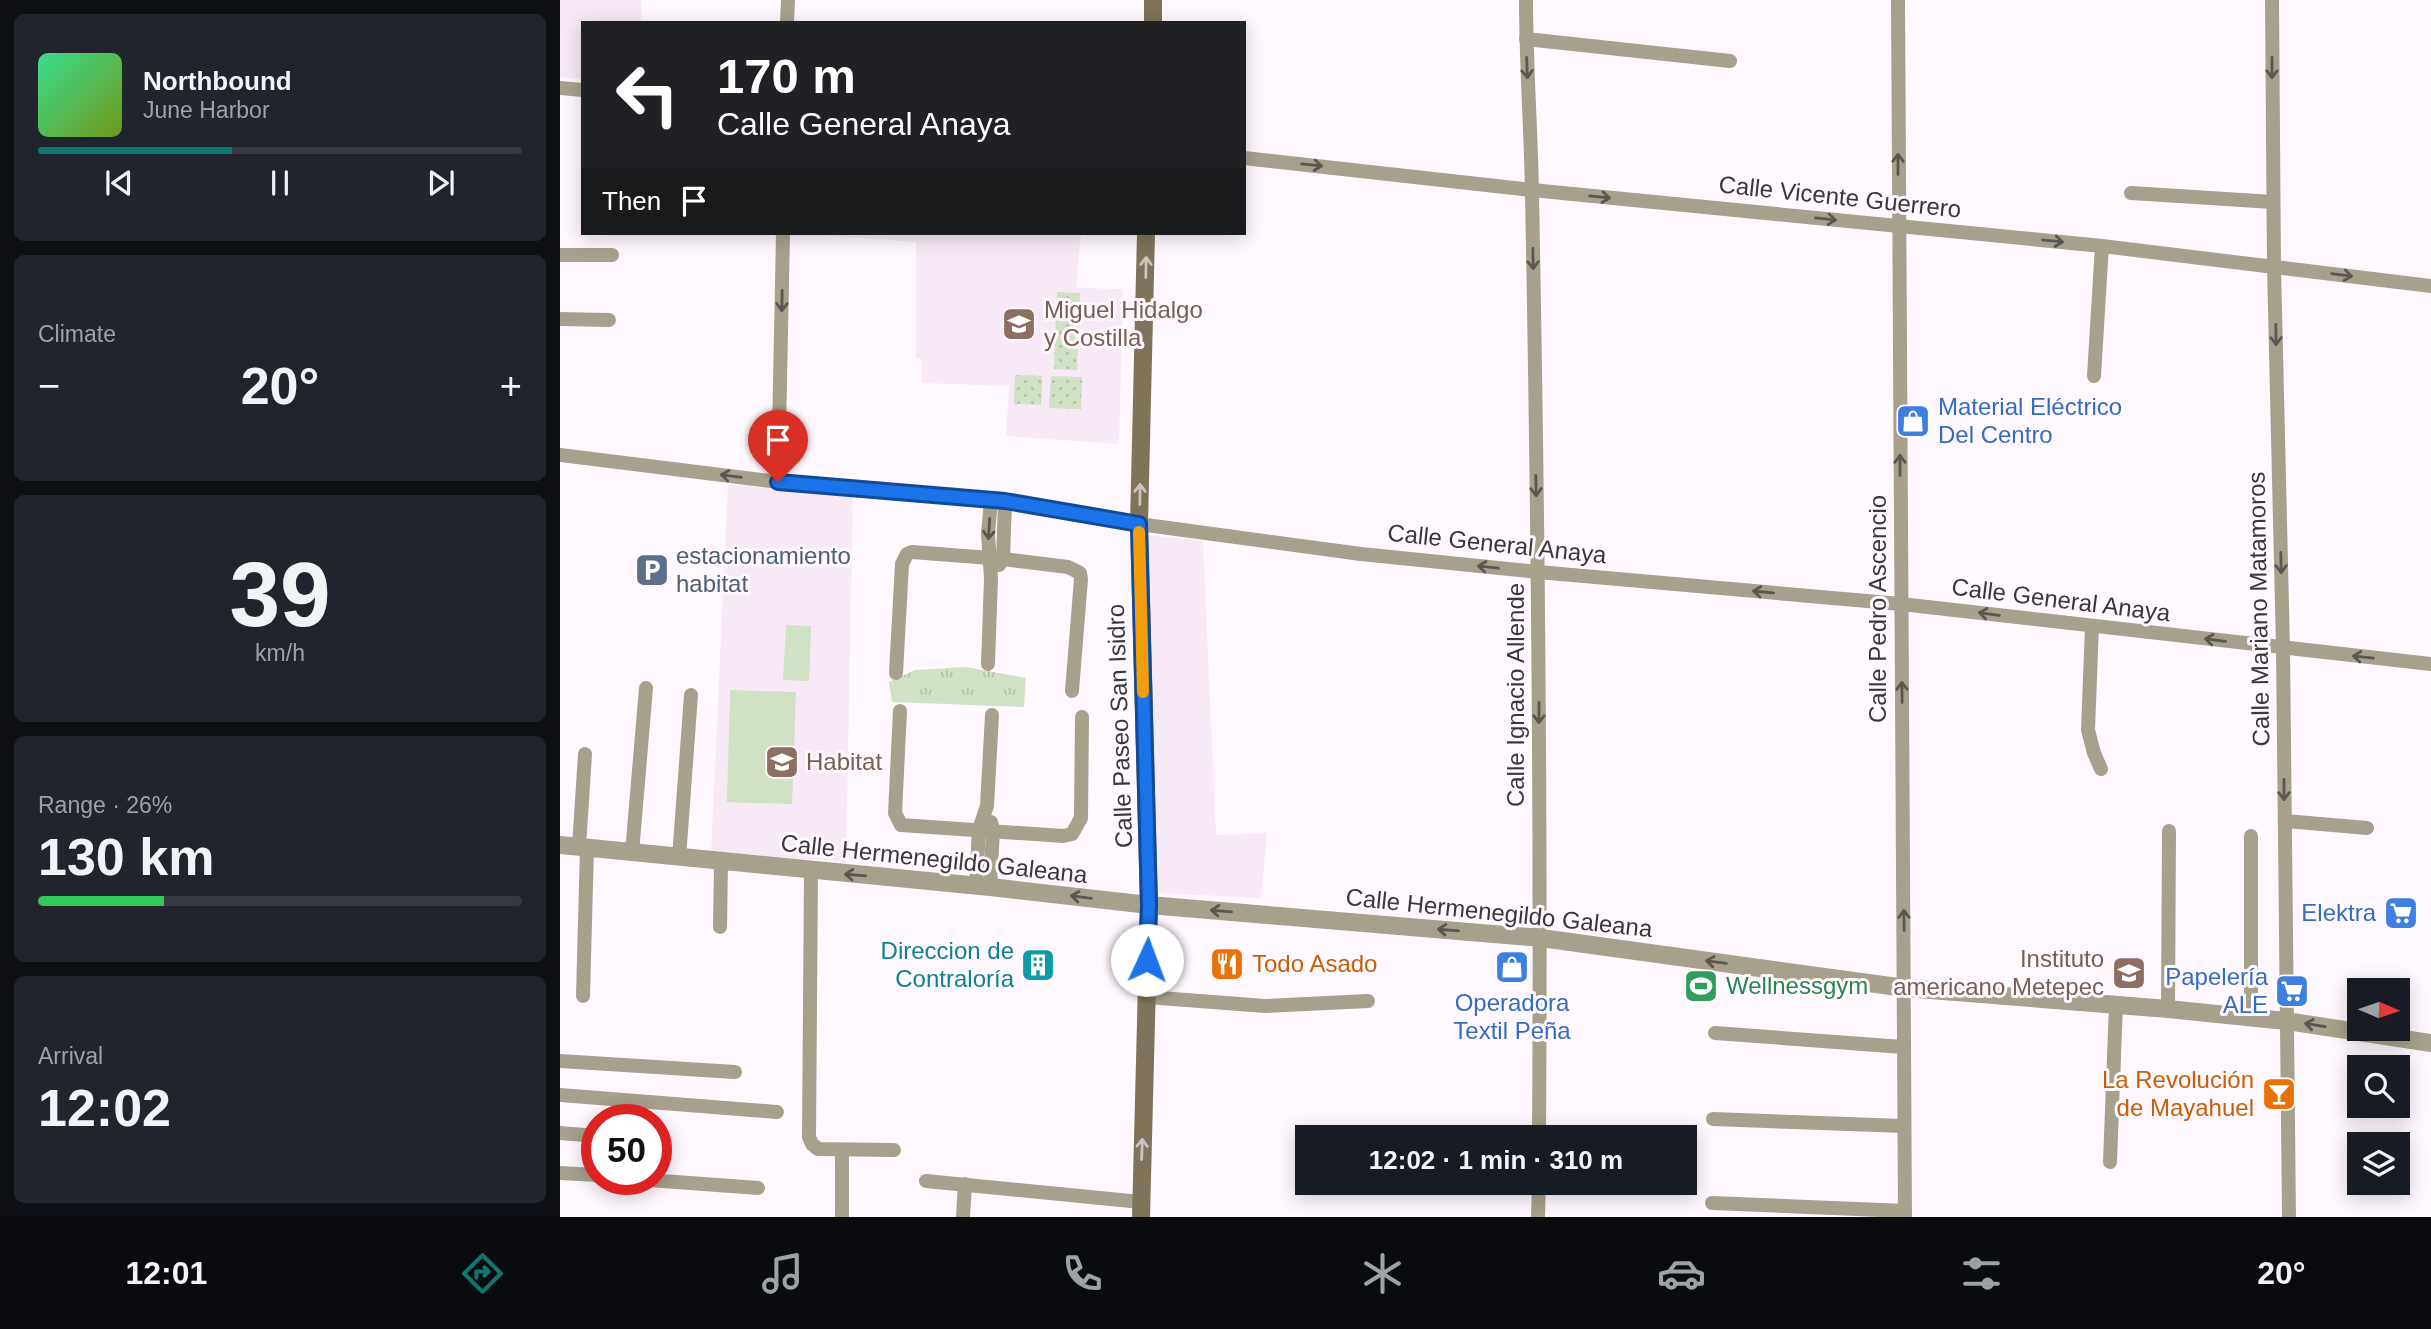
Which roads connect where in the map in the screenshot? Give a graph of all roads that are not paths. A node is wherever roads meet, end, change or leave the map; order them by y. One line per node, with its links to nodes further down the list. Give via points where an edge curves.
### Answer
1 (788, 0): 6 (street)
2 (1153, 0): 7 (main road)
3 (1526, 0): 8 (street, Calle Ignacio Allende)
4 (1898, 0): 16 (street, Calle Pedro Ascencio, one-way to 4)
5 (2272, 0): 15 (street, Calle Mariano Matamoros, one-way to 15)
6 (788, 21)
7 (1153, 21)
8 (1526, 39): 9 (street); 13 (street, Calle Ignacio Allende, one-way to 13)
9 (1730, 61)
10 (560, 88): 11 (street)
11 (581, 90)
12 (1246, 158): 13 (street, Calle Vicente Guerrero, one-way to 13)
13 (1532, 190): 16 (street, Calle Vicente Guerrero, one-way to 16); 32 (street, Calle Ignacio Allende, one-way to 32)
14 (2131, 194): 15 (street)
15 (2273, 202): 22 (street, Calle Mariano Matamoros)
16 (1899, 226): 19 (street, Calle Vicente Guerrero, one-way to 19); 33 (street, Calle Pedro Ascencio, one-way to 16)
17 (783, 235): 28 (street, one-way to 28)
18 (1146, 235): 30 (main road, Calle Paseo San Isidro, one-way to 18)
19 (2102, 246): 22 (street, Calle Vicente Guerrero); 26 (street)
20 (560, 255): 21 (street)
21 (612, 255)
22 (2274, 267): 23 (street, Calle Vicente Guerrero, one-way to 23); 35 (street, Calle Mariano Matamoros, one-way to 35)
23 (2431, 286)
24 (560, 319): 25 (street)
25 (610, 320)
26 (2094, 376)
27 (560, 455): 28 (street, Calle General Anaya, one-way to 27)
28 (778, 482): 29 (street, Calle General Anaya)
29 (998, 500): 30 (street, Calle General Anaya); 31 (street)
30 (1139, 524): 32 (street, Calle General Anaya, one-way to 30); 59 (main road, Calle Paseo San Isidro)
31 (996, 558): 36 (street); 38 (street, via 912,552 903,558); 40 (street, via 1068,567 1080,573)
32 (1538, 572): 33 (street, Calle General Anaya, one-way to 32); 61 (street, Calle Ignacio Allende, one-way to 61)
33 (1901, 604): 34 (street, Calle General Anaya, one-way to 33); 62 (street, Calle Pedro Ascencio, one-way to 33)
34 (2092, 626): 35 (street, Calle General Anaya, one-way to 34); 46 (street, via 2088,730)
35 (2283, 648): 37 (street, Calle General Anaya, one-way to 35); 47 (street, Calle Mariano Matamoros, one-way to 47)
36 (988, 664)
37 (2431, 664)
38 (896, 673)
39 (646, 688): 54 (street)
40 (1072, 691)
41 (691, 695): 55 (street)
42 (900, 711): 49 (street, via 897,820 906,826)
43 (992, 715): 49 (street)
44 (1082, 717): 49 (street, via 1081,818 1072,834)
45 (585, 754): 53 (street)
46 (2101, 769)
47 (2285, 821): 48 (street); 69 (street, Calle Mariano Matamoros)
48 (2367, 828)
49 (986, 829): 58 (street)
50 (2169, 831): 67 (street)
51 (2251, 836): 68 (street)
52 (560, 845): 53 (street, Calle Hermenegildo Galeana)
53 (583, 848): 54 (street, Calle Hermenegildo Galeana); 63 (street)
54 (632, 853): 55 (street, Calle Hermenegildo Galeana)
55 (679, 858): 56 (street, Calle Hermenegildo Galeana)
56 (721, 863): 57 (street, Calle Hermenegildo Galeana); 60 (street)
57 (811, 871): 58 (street, Calle Hermenegildo Galeana, one-way to 57); 82 (street, via 809,1138 818,1149)
58 (983, 886): 59 (street, Calle Hermenegildo Galeana, one-way to 58)
59 (1149, 905): 61 (street, Calle Hermenegildo Galeana, one-way to 59); 64 (main road, Calle Paseo San Isidro)
60 (720, 927)
61 (1541, 938): 62 (street, Calle Hermenegildo Galeana, one-way to 61); 78 (street, Calle Ignacio Allende)
62 (1905, 988): 66 (street, Calle Hermenegildo Galeana); 72 (street, Calle Pedro Ascencio)
63 (583, 996)
64 (1147, 997): 65 (street, via 1275,1006); 93 (main road, Calle Paseo San Isidro, one-way to 64)
65 (1368, 1001)
66 (2116, 1004): 67 (street, Calle Hermenegildo Galeana); 84 (street)
67 (2168, 1009): 68 (street, Calle Hermenegildo Galeana)
68 (2251, 1017): 69 (street, Calle Hermenegildo Galeana)
69 (2286, 1021): 71 (street, Calle Hermenegildo Galeana, one-way to 69); 98 (street, Calle Mariano Matamoros)
70 (1715, 1033): 72 (street)
71 (2431, 1043)
72 (1903, 1047): 79 (street, Calle Pedro Ascencio)
73 (560, 1061): 74 (street)
74 (735, 1072)
75 (560, 1095): 76 (street)
76 (778, 1112)
77 (1713, 1119): 79 (street)
78 (1539, 1125)
79 (1904, 1126): 94 (street, Calle Pedro Ascencio)
80 (560, 1133): 81 (street)
81 (581, 1135)
82 (842, 1150): 83 (street); 95 (street)
83 (894, 1150)
84 (2110, 1162)
85 (560, 1172): 86 (street)
86 (581, 1174)
87 (926, 1181): 89 (street)
88 (672, 1182): 90 (street)
89 (965, 1184): 93 (street); 96 (street)
90 (758, 1188)
91 (1539, 1195): 97 (street)
92 (1712, 1203): 94 (street)
93 (1141, 1209)
94 (1905, 1214)
95 (842, 1217)
96 (962, 1217)
97 (1538, 1217)
98 (2289, 1217)

